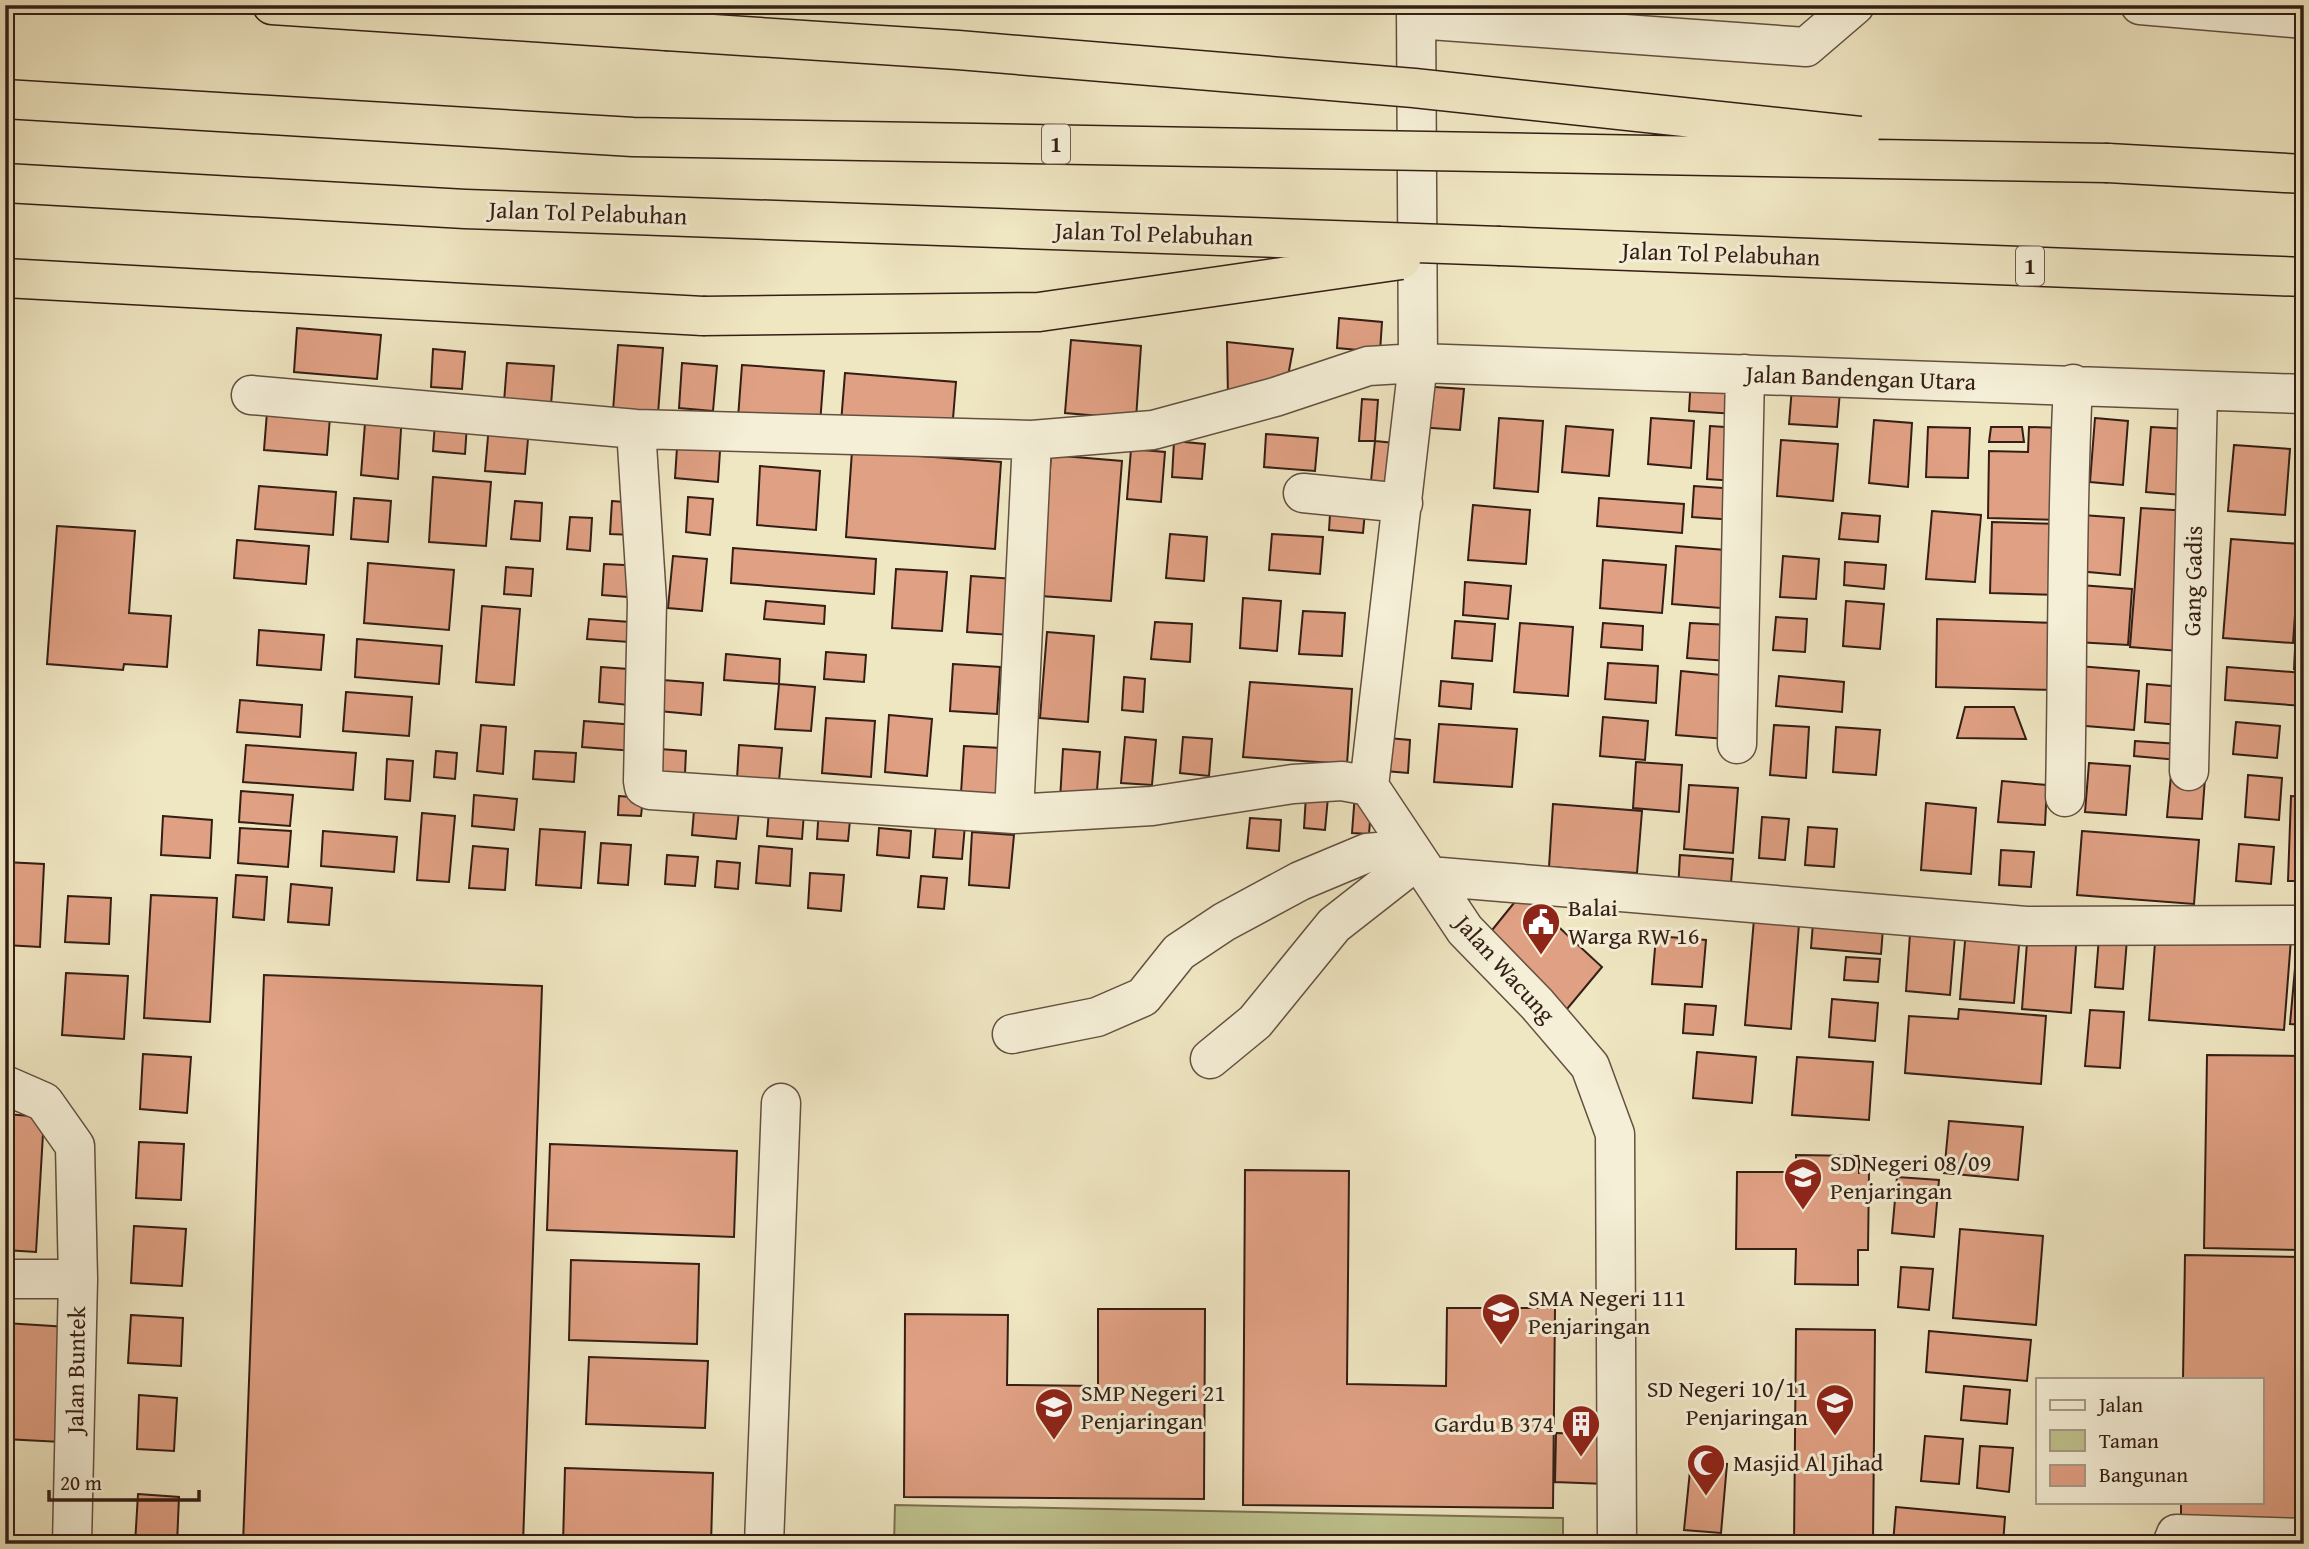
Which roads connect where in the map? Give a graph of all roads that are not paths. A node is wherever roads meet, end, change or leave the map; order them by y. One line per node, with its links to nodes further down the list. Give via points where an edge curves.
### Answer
1 (272, 5): 7 (highway, bridge, via 958,50 1414,88)
2 (1855, 5): 4 (street, via 1807,47)
3 (2140, 5): 5 (street)
4 (1416, 12): 13 (street)
5 (2304, 19)
6 (5, 99): 7 (highway, 1, bridge, via 633,137)
7 (2108, 163): 8 (highway, 1)
8 (2304, 174)
9 (5, 183): 10 (highway, Jalan Tol Pelabuhan / 1, bridge, via 465,209)
10 (1500, 246): 11 (highway, bridge, via 1039,312 702,316); 12 (highway, Jalan Tol Pelabuhan / 1)
11 (5, 278)
12 (2304, 278)
13 (1418, 363): 14 (street, Jalan Bandengan Utara); 20 (street, Jalan Bandengan Utara, via 1368,366 1153,430); 22 (street)
14 (1745, 374): 15 (street, Jalan Bandengan Utara); 23 (street)
15 (2073, 384): 16 (street, Jalan Bandengan Utara); 26 (street)
16 (2198, 391): 18 (street, Jalan Bandengan Utara); 24 (street, Gang Gadis)
17 (251, 394): 19 (street, Jalan Bandengan Utara)
18 (2304, 394)
19 (636, 429): 20 (street, Jalan Bandengan Utara); 27 (street, via 647,602 644,787 662,793)
20 (1032, 440): 27 (street)
21 (1303, 493): 22 (street)
22 (1403, 503): 25 (street)
23 (1737, 744)
24 (2189, 771)
25 (1369, 786): 27 (street, via 1342,781 1293,784 1152,806); 28 (street, Jalan Wacung)
26 (2065, 797)
27 (1014, 814)
28 (1419, 862): 29 (street, via 2026,926); 30 (street, via 1367,853 1300,881 1179,952 1143,997 1097,1017); 31 (street, via 1334,925 1255,1022); 39 (street, Jalan Wacung, via 1465,930 1590,1066 1615,1134)
29 (2304, 925)
30 (1012, 1034)
31 (1210, 1059)
32 (5, 1085): 35 (street, Jalan Buntek, via 44,1102 75,1146)
33 (781, 1103): 38 (street)
34 (5, 1279): 35 (street, Jalan Buntek)
35 (78, 1279): 37 (street, Jalan Buntek)
36 (2304, 1538): 40 (street, via 2176,1534)
37 (72, 1544)
38 (764, 1544)
39 (1617, 1544)
40 (2172, 1544)

